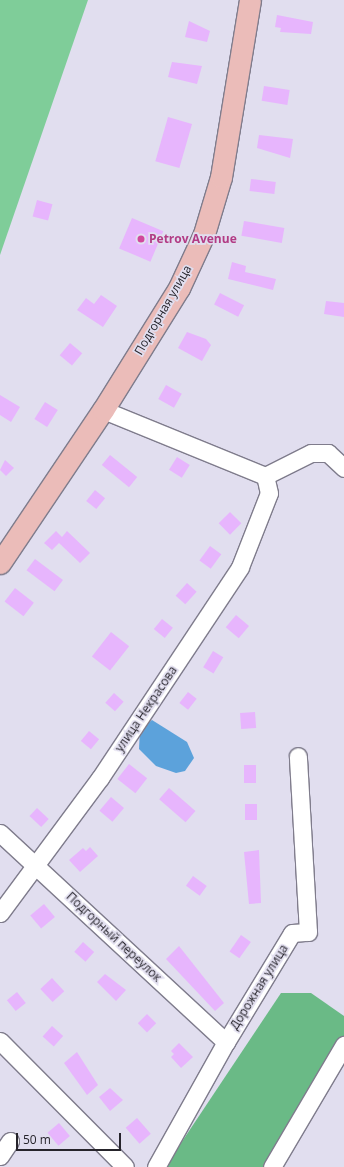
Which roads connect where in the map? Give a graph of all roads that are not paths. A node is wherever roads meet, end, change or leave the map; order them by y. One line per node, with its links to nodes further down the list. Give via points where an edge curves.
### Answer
1 (250, 0): 2 (main road, Подгорная улица, via 222,177 204,234 179,288)
2 (103, 410): 4 (street); 5 (main road, Подгорная улица)
3 (344, 468): 4 (street, via 328,453 311,453)
4 (265, 476): 8 (street, улица Некрасова, via 269,493 240,567 100,778)
5 (0, 563)
6 (298, 756): 11 (street, Дорожная улица, via 308,932 292,933)
7 (0, 833): 8 (street, Подгорный переулок)
8 (37, 865): 9 (street, улица Некрасова); 11 (street, Подгорный переулок)
9 (0, 913)
10 (0, 1041): 15 (street)
11 (226, 1042): 16 (street, Дорожная улица)
12 (344, 1045): 17 (street)
13 (10, 1142): 14 (street)
14 (0, 1156)
15 (125, 1167)
16 (156, 1167)
17 (272, 1167)

